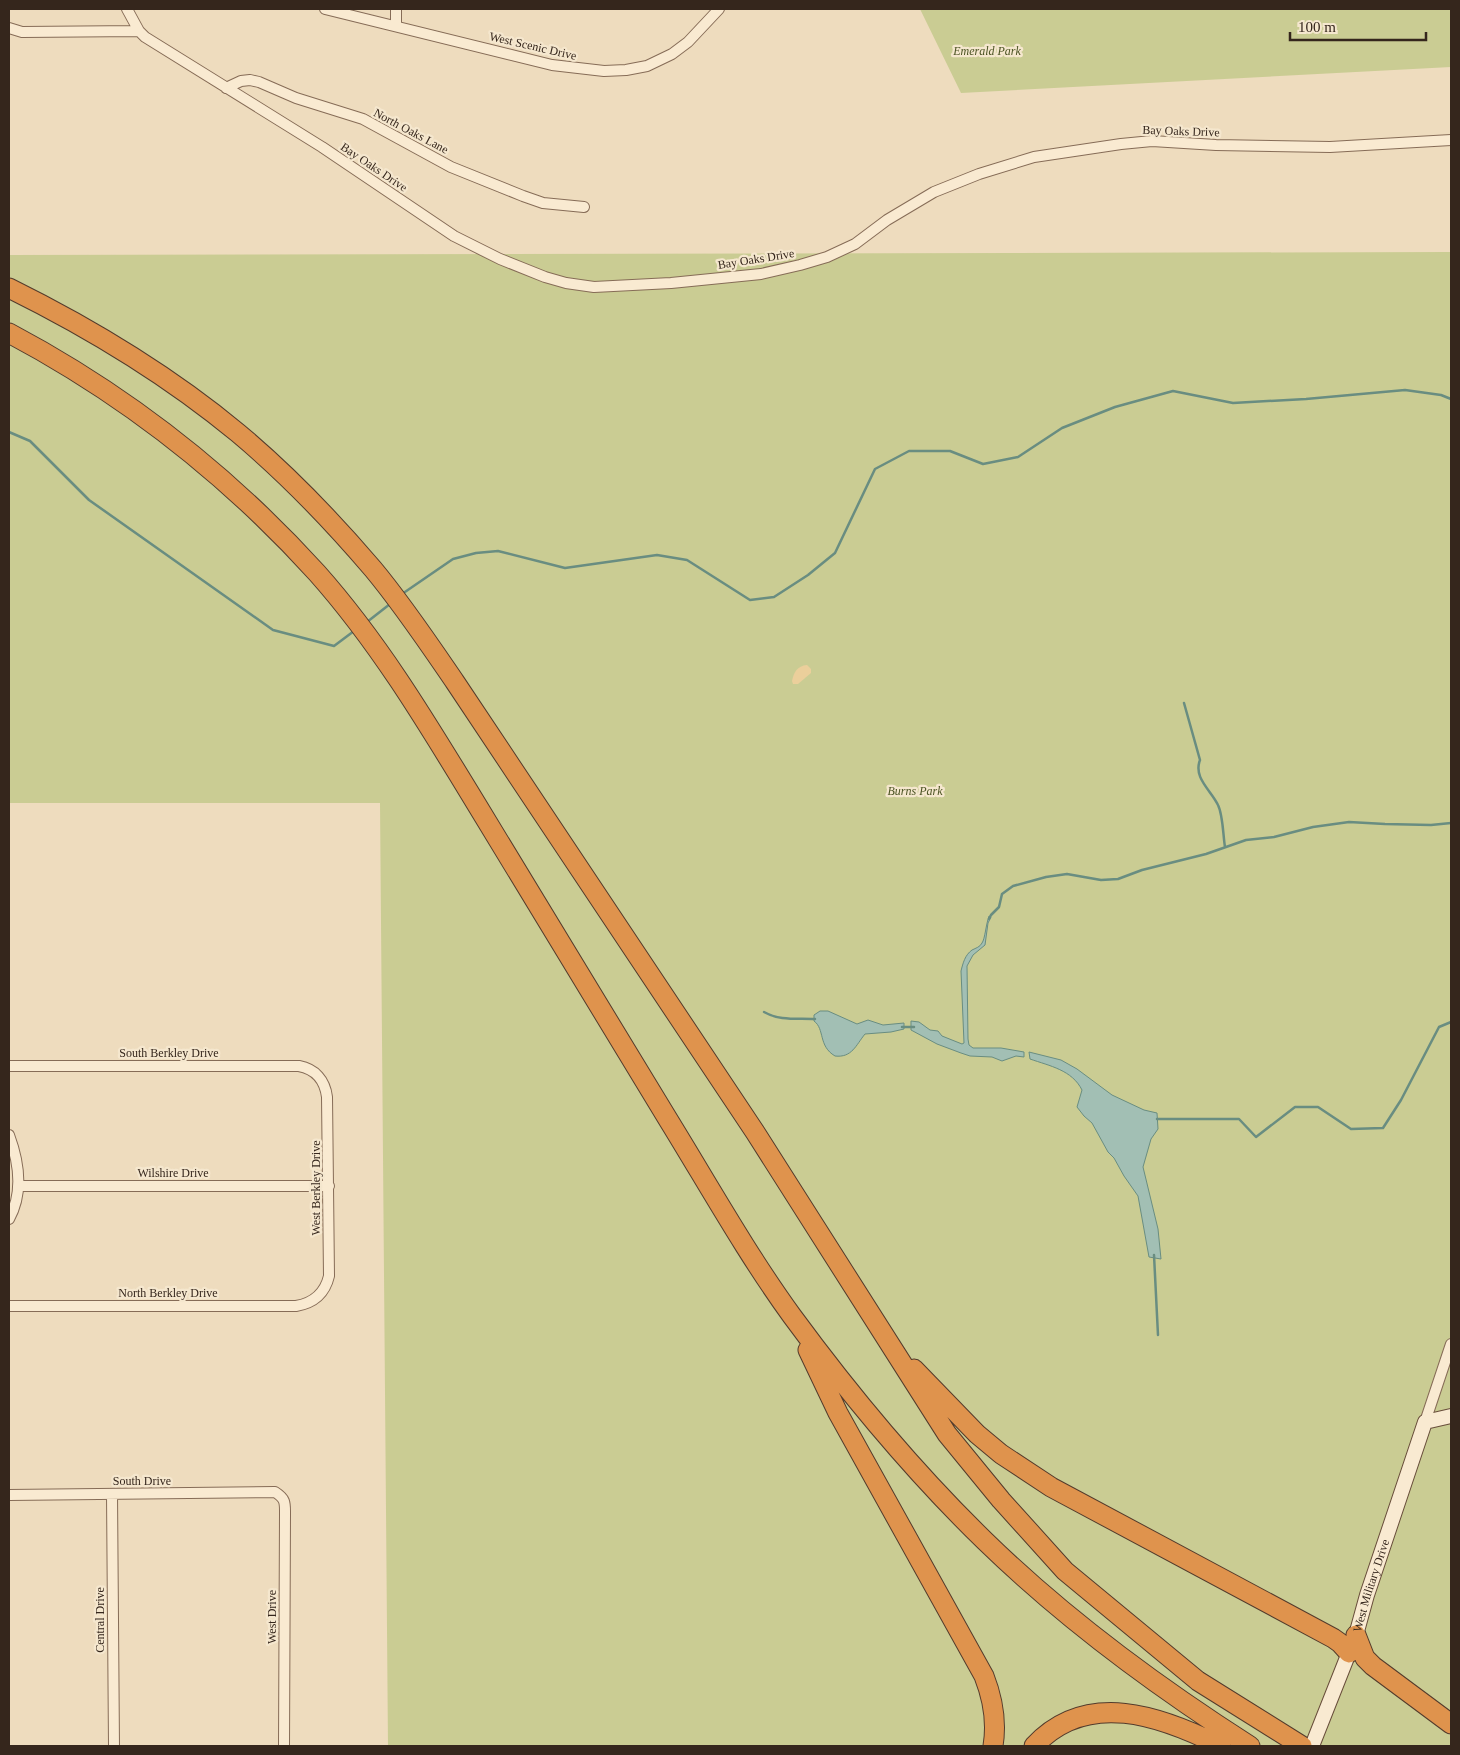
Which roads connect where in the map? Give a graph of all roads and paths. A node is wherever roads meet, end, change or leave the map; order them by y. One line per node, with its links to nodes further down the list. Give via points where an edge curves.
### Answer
1 (128, 9): 7 (street, Bay Oaks Drive)
2 (325, 9): 5 (street, West Scenic Drive)
3 (396, 9): 5 (street)
4 (719, 9): 5 (street, West Scenic Drive, via 672,54 647,66 618,70 552,65)
5 (396, 26)
6 (9, 28): 7 (street, via 22,32)
7 (139, 31): 8 (street, Bay Oaks Drive)
8 (226, 88): 9 (street, Bay Oaks Drive, via 454,236 545,276 594,287 725,278 800,265 855,244 934,192 1034,157 1152,141 1330,147); 10 (street, North Oaks Lane, via 241,81 259,82 296,98 363,119 451,167 523,196 543,203)
9 (1451, 140)
10 (584, 207)
11 (9, 288): 23 (highway, via 87,328 160,375 237,433 293,483 375,571 415,624 755,1132)
12 (9, 333): 21 (highway, via 67,365 163,431 233,490 316,572 338,599 404,688 451,762 750,1255)
13 (9, 1066): 14 (street, South Berkley Drive, via 298,1066 312,1070)
14 (323, 1082): 17 (street, West Berkley Drive, via 328,1097)
15 (9, 1135): 16 (street, via 15,1151)
16 (18, 1186): 17 (street, Wilshire Drive); 18 (street)
17 (329, 1186): 19 (street, West Berkley Drive, via 329,1276)
18 (9, 1219)
19 (322, 1292): 20 (street, North Berkley Drive, via 314,1300 296,1306)
20 (9, 1306)
21 (790, 1313): 36 (highway, via 838,1413 984,1676 994,1716); 39 (highway, via 888,1438 985,1541 1131,1664)
22 (1451, 1344): 25 (street)
23 (892, 1346): 30 (highway, via 977,1434 1021,1468); 40 (highway, via 947,1434 1065,1571 1198,1681)
24 (1451, 1416): 25 (street)
25 (1425, 1422): 29 (street, West Military Drive)
26 (275, 1492): 27 (street, South Drive); 35 (street, West Drive, via 282,1496 285,1504)
27 (112, 1494): 28 (street, South Drive); 34 (street, Central Drive)
28 (9, 1495)
29 (1357, 1630): 30 (highway); 31 (street, West Military Drive); 32 (highway, via 1365,1658)
30 (1326, 1635): 31 (highway, via 1340,1643)
31 (1346, 1660): 32 (highway); 41 (street, West Military Drive)
32 (1373, 1666): 33 (highway)
33 (1451, 1724)
34 (114, 1746)
35 (284, 1746)
36 (993, 1746)
37 (1034, 1746): 38 (highway, via 1068,1721 1108,1712 1144,1716 1195,1733)
38 (1221, 1746)
39 (1250, 1746)
40 (1302, 1746)
41 (1312, 1746)

